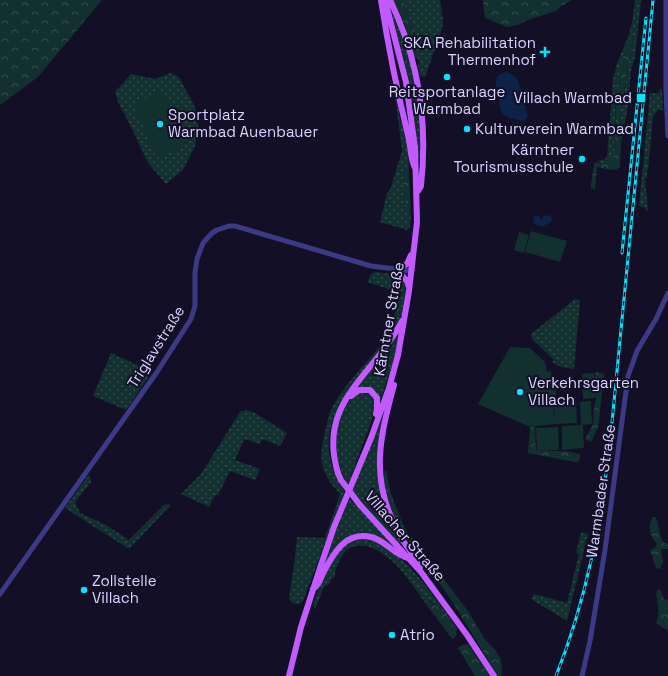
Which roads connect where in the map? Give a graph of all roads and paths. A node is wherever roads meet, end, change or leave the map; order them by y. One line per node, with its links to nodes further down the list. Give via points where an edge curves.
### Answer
1 (381, 0): 6 (main road)
2 (385, 0): 6 (main road, Kärntner Straße, via 410,102)
3 (390, 0): 7 (main road, via 412,54 418,83 423,154 421,186)
4 (666, 0): 5 (street)
5 (668, 136)
6 (416, 171): 7 (main road, Kärntner Straße)
7 (417, 193): 8 (main road, Kärntner Straße)
8 (414, 250): 9 (main road, via 407,264); 10 (main road, Kärntner Straße)
9 (397, 270): 10 (street, Triglavstraße); 11 (main road, via 407,281); 20 (street, Triglavstraße, via 371,266 235,226 212,233 199,250 195,273 194,311 186,328 128,415)
10 (412, 272): 11 (main road, Kärntner Straße)
11 (409, 291): 13 (main road, Kärntner Straße)
12 (668, 293): 23 (street, Warmbader Straße, via 637,350 628,376 605,550)
13 (406, 314): 14 (main road, Kärntner Straße); 15 (main road, Villacher Straße, via 388,344)
14 (394, 370): 16 (main road, Kärntner Straße); 18 (main road, via 395,380 382,436 379,473 388,509)
15 (344, 403): 16 (main road, via 359,390 370,390 374,393 377,398 377,409 370,431); 17 (main road, Villacher Straße, bridge, via 335,422 332,443 338,473 360,505)
16 (371, 438): 19 (main road, Kärntner Straße, via 334,528)
17 (408, 558): 18 (main road, Villacher Straße); 19 (main road, via 401,557 376,539 362,536 349,539 338,548 318,585)
18 (421, 572): 22 (main road, Villacher Straße)
19 (313, 589): 21 (main road, Kärntner Straße)
20 (0, 594)
21 (289, 676)
22 (494, 676)
23 (582, 676)

